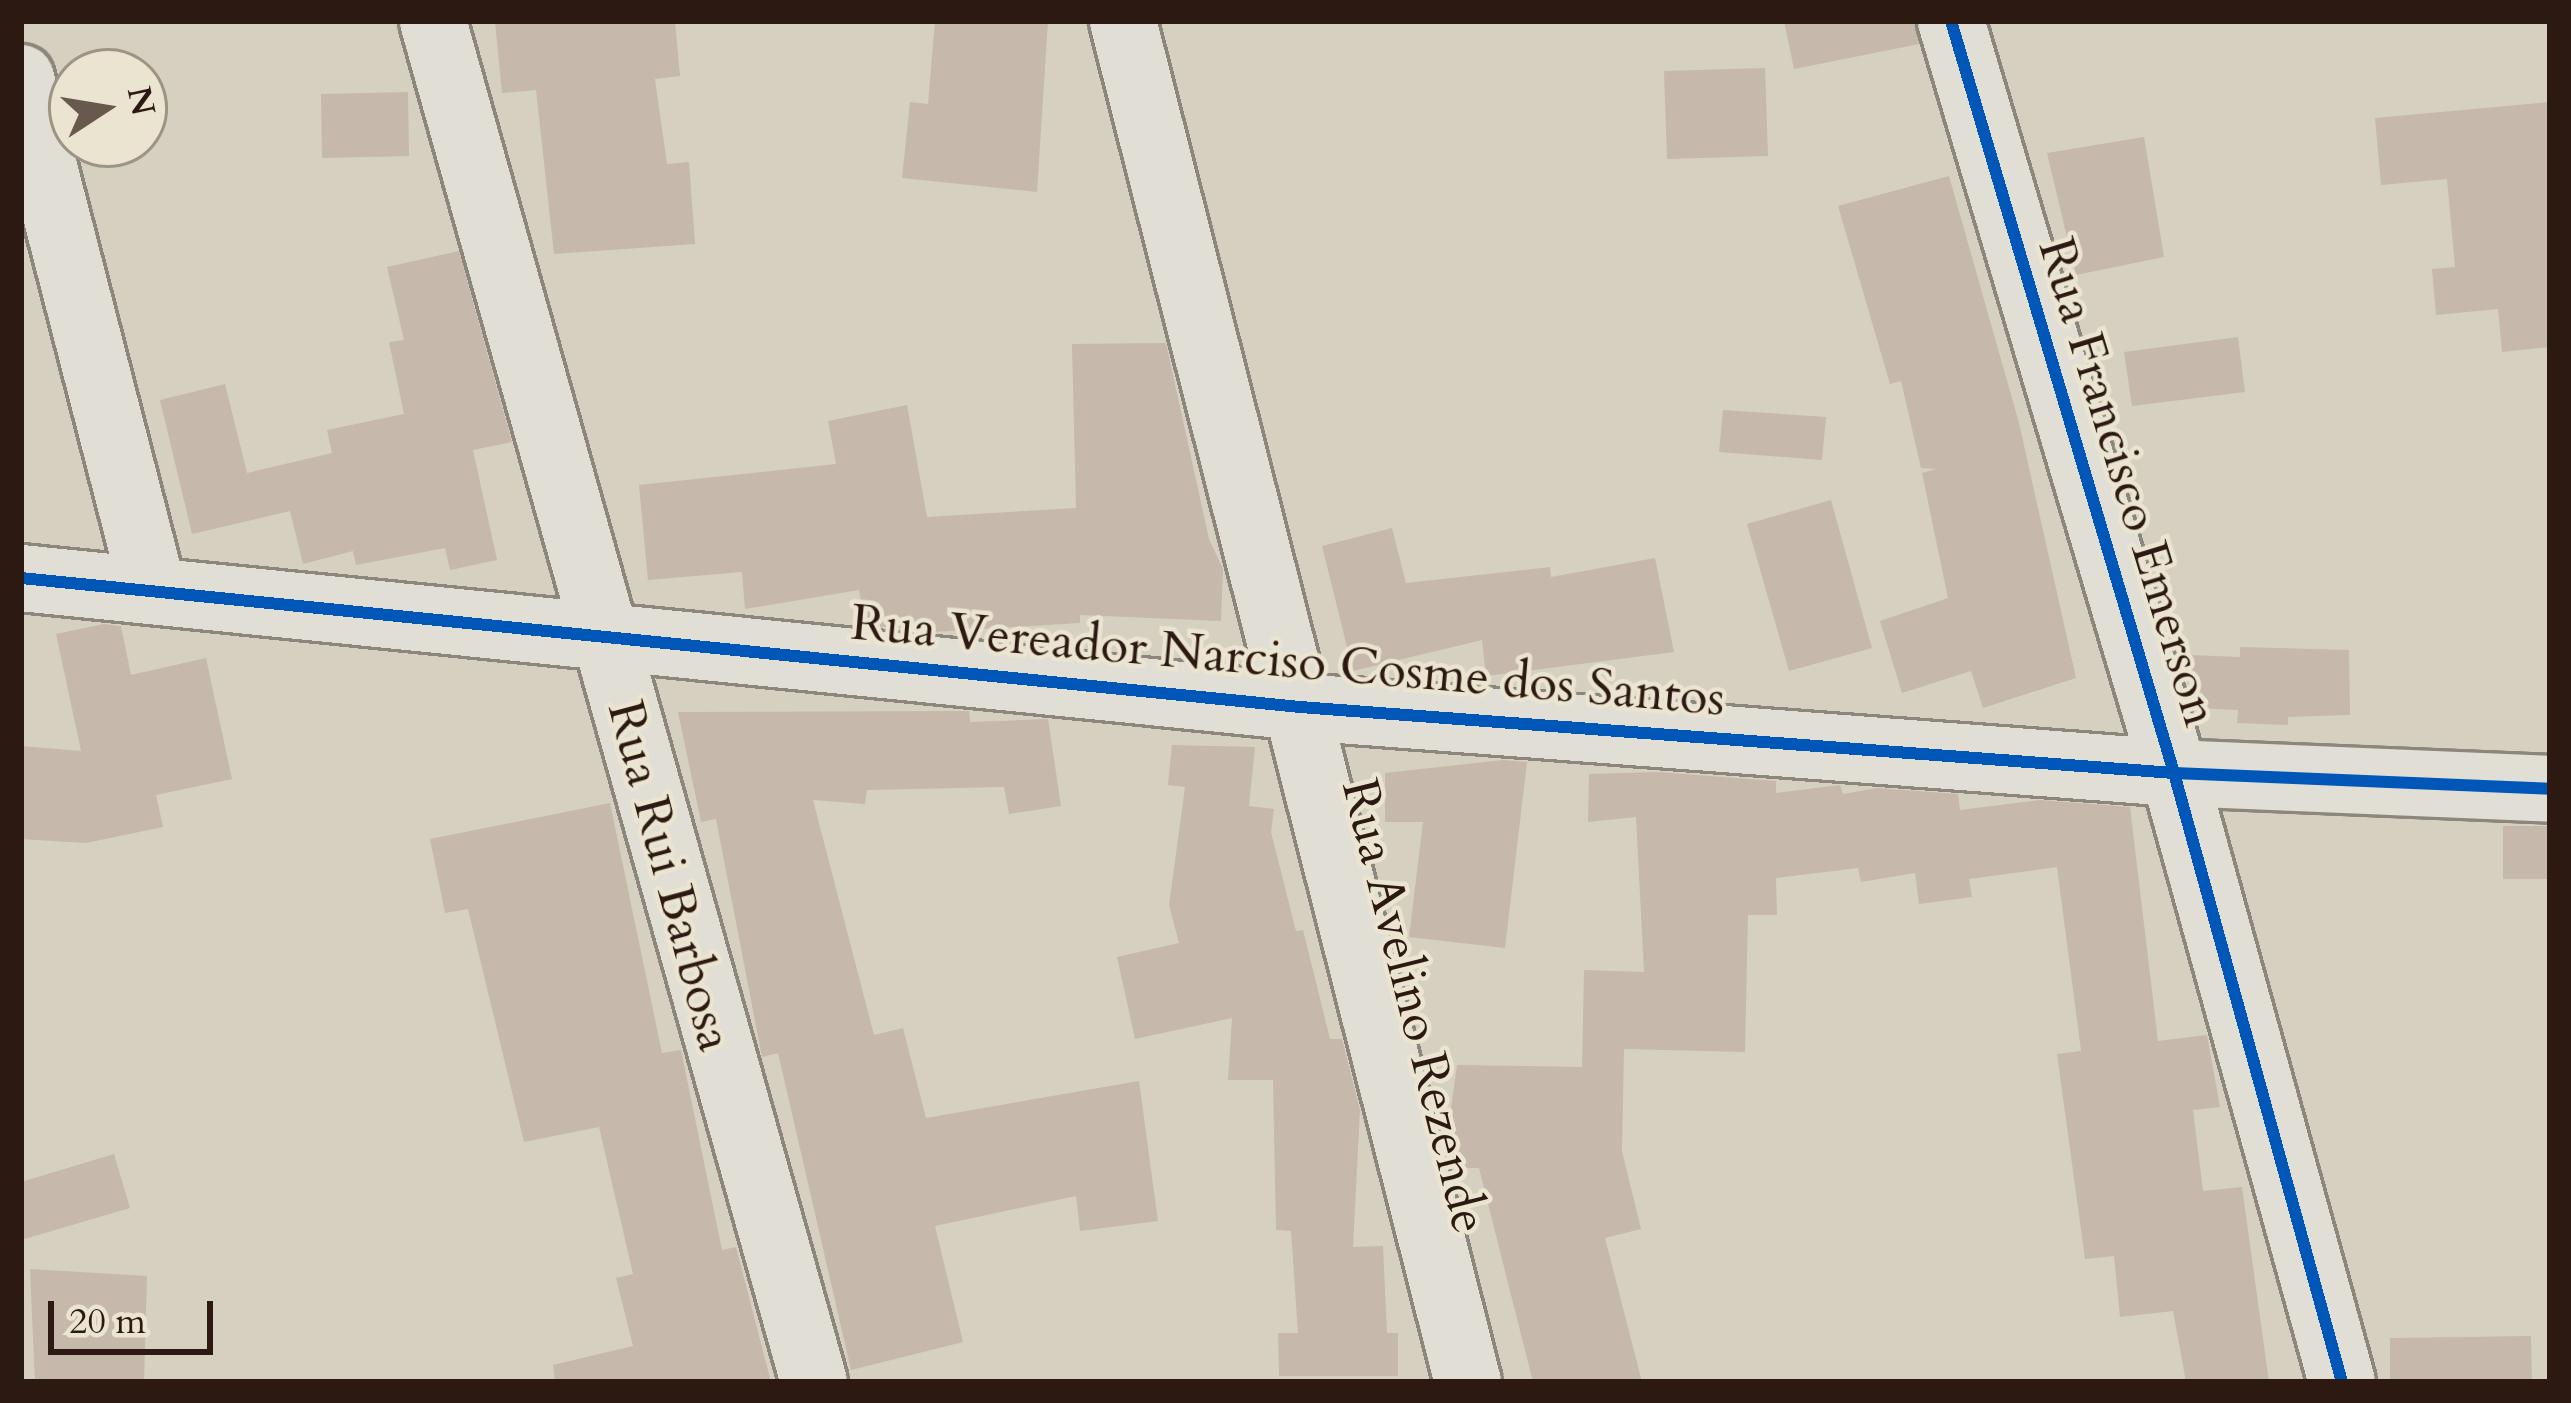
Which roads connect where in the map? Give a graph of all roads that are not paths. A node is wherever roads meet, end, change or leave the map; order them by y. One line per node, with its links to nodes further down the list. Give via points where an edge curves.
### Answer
1 (433, 21): 7 (street, Rua Rui Barbosa)
2 (1123, 21): 8 (street, Rua Avelino Rezende)
3 (1951, 21): 9 (street, Rua Francisco Emerson)
4 (21, 78): 6 (street)
5 (21, 578): 6 (street, Rua Vereador Narciso Cosme dos Santos)
6 (152, 587): 7 (street, Rua Vereador Narciso Cosme dos Santos)
7 (604, 636): 8 (street, Rua Vereador Narciso Cosme dos Santos); 11 (street, Rua Rui Barbosa)
8 (1300, 706): 9 (street, Rua Vereador Narciso Cosme dos Santos); 12 (street, Rua Avelino Rezende)
9 (2174, 773): 10 (street, Rua Vereador Narciso Cosme dos Santos); 13 (street, Rua Francisco Emerson)
10 (2550, 789)
11 (814, 1382)
12 (1468, 1382)
13 (2342, 1382)

